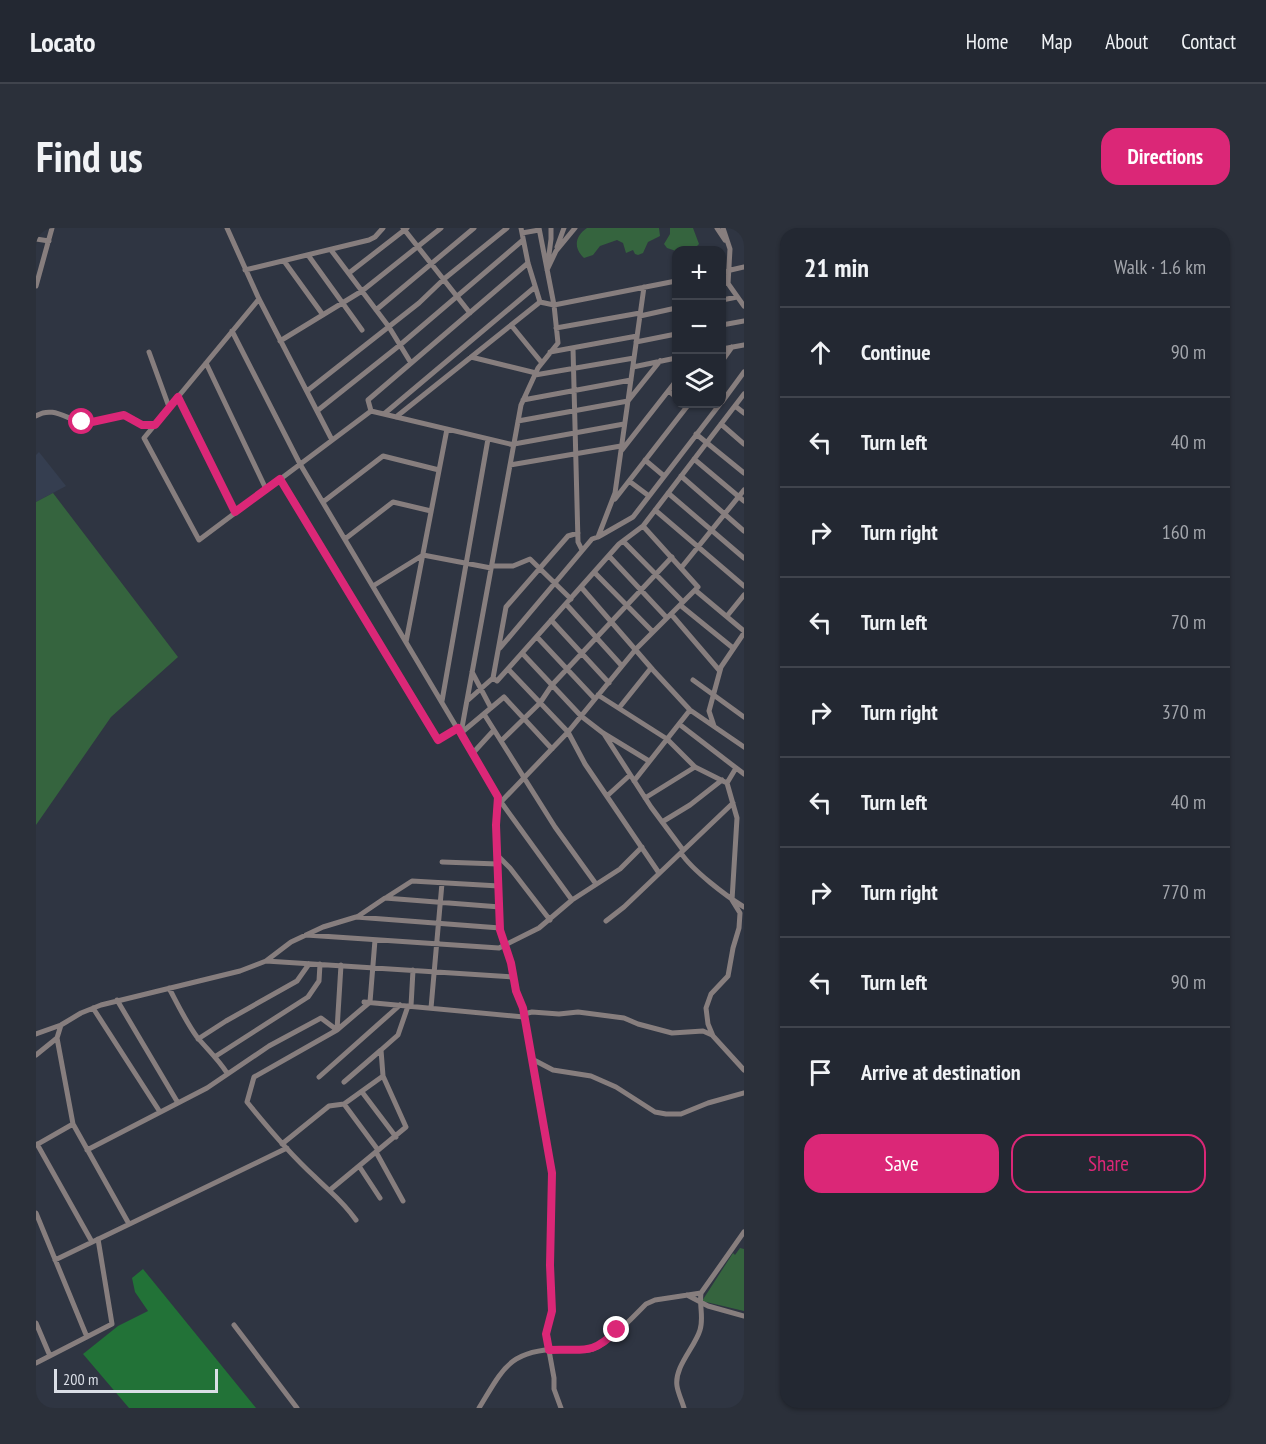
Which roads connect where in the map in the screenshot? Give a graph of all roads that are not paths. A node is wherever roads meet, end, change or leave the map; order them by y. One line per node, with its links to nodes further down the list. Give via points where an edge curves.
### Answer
1 (52, 228): 17 (street)
2 (227, 228): 27 (street)
3 (382, 228): 19 (street, via 369,240)
4 (405, 228): 18 (street); 31 (street)
5 (441, 228): 18 (street)
6 (474, 228): 24 (street)
7 (507, 228): 32 (street)
8 (551, 228): 28 (street)
9 (564, 228): 21 (street)
10 (575, 228): 21 (street)
11 (717, 228): 20 (street)
12 (723, 228): 20 (street)
13 (539, 229): 14 (street); 28 (street)
14 (521, 231): 16 (street)
15 (36, 238): 17 (street)
16 (524, 240): 25 (street); 40 (street)
17 (49, 241): 36 (street)
18 (419, 247): 24 (street); 39 (street)
19 (331, 249): 22 (street); 31 (street)
20 (730, 249): 29 (street)
21 (555, 251): 28 (street)
22 (308, 255): 23 (street); 45 (street)
23 (284, 261): 27 (street); 52 (street)
24 (431, 263): 32 (street); 49 (street)
25 (528, 263): 37 (street); 50 (street)
26 (744, 267): 29 (street)
27 (245, 270): 42 (street)
28 (547, 270): 46 (street)
29 (729, 271): 30 (street); 35 (street)
30 (726, 272)
31 (348, 273): 39 (street)
32 (444, 279): 40 (street); 56 (street)
33 (726, 281): 35 (street)
34 (672, 282): 38 (street)
35 (728, 284): 41 (street)
36 (36, 286)
37 (535, 287): 44 (street); 101 (street)
38 (644, 287): 46 (street); 51 (street)
39 (362, 291): 45 (street); 49 (street)
40 (457, 296): 50 (street); 63 (street)
41 (737, 297): 43 (street); 47 (street)
42 (259, 299): 59 (street); 62 (street)
43 (726, 299)
44 (540, 302): 46 (street); 55 (street)
45 (343, 303): 52 (street); 58 (street)
46 (554, 305): 57 (street)
47 (744, 306)
48 (672, 309): 51 (street)
49 (376, 310): 56 (street)
50 (470, 313): 76 (street)
51 (640, 314): 57 (street); 61 (street)
52 (323, 315): 62 (street)
53 (744, 321): 54 (street)
54 (726, 324)
55 (511, 325): 71 (street); 77 (street)
56 (389, 327): 63 (street); 86 (street)
57 (556, 328): 69 (street, via 558,343)
58 (362, 330)
59 (232, 331): 75 (street); 120 (street)
60 (672, 335): 61 (street)
61 (637, 339): 66 (street); 72 (street)
62 (280, 341): 86 (street)
63 (400, 345): 76 (street); 97 (street)
64 (744, 345): 65 (street)
65 (732, 347): 67 (street); 70 (street)
66 (573, 348): 69 (street); 79 (street)
67 (726, 348)
68 (148, 352): 94 (street)
69 (550, 352): 77 (street)
70 (726, 355)
71 (471, 357): 81 (street); 103 (street)
72 (634, 358): 78 (street); 79 (street)
73 (672, 359): 74 (street)
74 (660, 361): 78 (street); 92 (street)
75 (206, 363): 90 (street); 128 (street)
76 (411, 363): 98 (street, via 368,400)
77 (542, 363): 81 (street)
78 (633, 367): 82 (street)
79 (573, 369): 81 (street); 84 (street)
80 (744, 372): 89 (street)
81 (535, 374): 91 (street)
82 (631, 380): 84 (street); 92 (street)
83 (672, 387): 85 (street)
84 (574, 390): 91 (street); 99 (street)
85 (669, 391): 87 (street); 116 (street)
86 (307, 392): 97 (street)
87 (672, 394)
88 (744, 394): 93 (street)
89 (726, 396)
90 (178, 397): 94 (street); 137 (street)
91 (523, 400): 104 (street)
92 (628, 401): 99 (street); 105 (street)
93 (735, 406): 100 (street); 106 (street)
94 (169, 407): 107 (street)
95 (684, 408): 119 (street)
96 (717, 408): 110 (street)
97 (317, 411): 112 (street)
98 (370, 411): 101 (street); 112 (street)
99 (574, 411): 104 (street); 109 (street)
100 (744, 413)
101 (384, 414): 103 (street)
102 (36, 416): 107 (street, via 52,411 92,422 124,415 142,425)
103 (396, 417): 108 (street)
104 (518, 421): 114 (street)
105 (624, 424): 109 (street); 116 (street)
106 (721, 424): 113 (street); 115 (street)
107 (155, 425): 137 (street, via 144,438 199,540)
108 (447, 429): 111 (street); 122 (street)
109 (575, 433): 114 (street); 117 (street)
110 (696, 434): 113 (street); 124 (street)
111 (488, 439): 114 (street); 152 (street)
112 (332, 440): 120 (street)
113 (707, 442): 118 (street); 123 (street)
114 (514, 444): 121 (street)
115 (744, 444)
116 (621, 449): 117 (street); 134 (street)
117 (576, 454): 121 (street); 142 (street)
118 (694, 459): 125 (street); 132 (street)
119 (645, 460): 124 (street); 127 (street)
120 (300, 464): 126 (street); 133 (street)
121 (510, 465): 153 (street)
122 (439, 470): 133 (street, via 383,456); 136 (street)
123 (744, 473)
124 (664, 476): 131 (street)
125 (681, 476): 130 (street); 138 (street)
126 (280, 479): 128 (street); 208 (street, via 438,740)
127 (629, 481): 131 (street); 134 (street)
128 (266, 489): 137 (street)
129 (744, 490): 132 (street)
130 (668, 493): 135 (street); 140 (street)
131 (649, 496): 143 (street, via 633,517)
132 (741, 499): 138 (street)
133 (323, 502): 144 (street)
134 (610, 505): 143 (street)
135 (655, 510): 139 (street); 146 (street)
136 (431, 511): 144 (street, via 393,502); 148 (street)
137 (235, 512)
138 (725, 514): 140 (street); 141 (street)
139 (643, 526): 145 (street); 150 (street)
140 (712, 530): 146 (street); 151 (street)
141 (744, 531)
142 (578, 533): 147 (street); 154 (street, via 568,536)
143 (598, 537): 147 (street)
144 (345, 539): 159 (street)
145 (623, 541): 149 (street); 157 (street)
146 (698, 547): 155 (street); 160 (street)
147 (582, 550): 158 (street)
148 (423, 555): 152 (street); 159 (street); 177 (street)
149 (609, 556): 156 (street); 162 (street)
150 (672, 557): 155 (street); 157 (street)
151 (744, 558)
152 (466, 563): 153 (street); 196 (street)
153 (491, 567): 154 (street, via 513,566 530,559); 188 (street)
154 (539, 568): 158 (street); 179 (street, via 506,607)
155 (681, 568): 163 (street, via 698,587)
156 (594, 572): 161 (street); 168 (street)
157 (656, 574): 162 (street); 166 (street)
158 (555, 583): 165 (street); 179 (street)
159 (373, 586): 177 (street)
160 (744, 586)
161 (581, 587): 165 (street); 172 (street)
162 (641, 590): 168 (street); 169 (street)
163 (695, 590): 166 (street); 170 (street)
164 (744, 595): 167 (street)
165 (568, 601): 171 (street); 176 (street)
166 (682, 603): 169 (street); 178 (street)
167 (741, 604): 170 (street)
168 (627, 605): 172 (street); 173 (street)
169 (669, 616): 173 (street); 187 (street)
170 (727, 616): 174 (street)
171 (551, 620): 175 (street); 182 (street)
172 (612, 621): 176 (street); 180 (street)
173 (653, 632): 180 (street)
174 (744, 632): 178 (street)
175 (537, 637): 181 (street); 186 (street)
176 (597, 638): 182 (street); 183 (street)
177 (406, 642): 196 (street)
178 (734, 648): 187 (street)
179 (499, 649): 189 (street)
180 (636, 649): 183 (street); 184 (street)
181 (522, 653): 185 (street); 192 (street)
182 (582, 653): 186 (street); 191 (street)
183 (622, 666): 191 (street)
184 (651, 668): 200 (street); 201 (street)
185 (508, 669): 189 (street, via 496,681); 198 (street)
186 (567, 669): 192 (street); 195 (street)
187 (719, 670): 194 (street)
188 (472, 672): 193 (street); 197 (street)
189 (493, 678): 193 (street)
190 (693, 680): 194 (street)
191 (609, 682): 195 (street)
192 (552, 685): 198 (street); 204 (street)
193 (481, 689): 197 (street); 199 (street)
194 (714, 695): 203 (street); 207 (street, via 708,711)
195 (597, 697): 200 (street); 204 (street)
196 (442, 701): 208 (street)
197 (467, 701): 208 (street)
198 (540, 703): 205 (street); 210 (street)
199 (491, 708): 202 (street); 205 (street, via 504,697)
200 (619, 708): 212 (street)
201 (690, 710): 206 (street); 207 (street)
202 (484, 714): 208 (street); 209 (street)
203 (743, 715)
204 (581, 716): 210 (street); 211 (street)
205 (524, 718): 213 (street); 215 (street)
206 (679, 724): 212 (street); 219 (street)
207 (714, 726): 214 (street)
208 (459, 730): 216 (street)
209 (494, 730): 213 (street); 216 (street)
210 (568, 732): 215 (street); 224 (street)
211 (603, 733): 217 (street); 222 (street)
212 (667, 739): 217 (street); 218 (street)
213 (501, 741): 221 (street)
214 (744, 747)
215 (552, 749): 221 (street)
216 (473, 753): 227 (street)
217 (649, 761): 222 (street)
218 (695, 767): 223 (street); 225 (street)
219 (736, 768): 220 (street); 223 (street)
220 (744, 774)
221 (524, 778): 227 (street); 236 (street)
222 (632, 778): 224 (street); 225 (street)
223 (724, 782): 226 (street); 228 (street)
224 (607, 796): 229 (street)
225 (645, 798): 228 (street)
226 (733, 803): 230 (street); 240 (street, via 737,818)
227 (499, 804): 231 (street); 239 (street)
228 (662, 822): 230 (street)
229 (642, 847): 234 (street); 236 (street, via 620,869)
230 (682, 852): 234 (street); 240 (street, via 686,861)
231 (498, 856): 233 (street); 245 (street)
232 (442, 862): 233 (street)
233 (498, 864): 237 (street)
234 (659, 873): 246 (street)
235 (442, 883): 237 (street); 238 (street, via 412,881); 241 (street)
236 (596, 884): 239 (street)
237 (499, 886): 243 (street)
238 (385, 898): 241 (street); 244 (street)
239 (572, 900): 245 (street)
240 (732, 900): 242 (street); 272 (street, via 740,913 728,976 711,994 706,1008)
241 (441, 903): 243 (street); 247 (street)
242 (744, 907)
243 (500, 908): 248 (street)
244 (356, 917): 247 (street); 249 (street)
245 (550, 920): 252 (street)
246 (606, 921)
247 (439, 923): 248 (street); 251 (street)
248 (500, 928): 252 (street)
249 (306, 935): 250 (street); 253 (street)
250 (375, 940): 251 (street); 257 (street)
251 (436, 944): 252 (street, via 499,948); 259 (street)
252 (506, 944): 260 (street)
253 (266, 961): 254 (street); 261 (street)
254 (309, 964): 255 (street); 274 (street, via 297,981)
255 (320, 964): 256 (street); 277 (street, via 319,981 308,997)
256 (341, 965): 257 (street); 270 (street)
257 (372, 967): 258 (street); 263 (street)
258 (413, 970): 259 (street); 265 (street)
259 (434, 972): 260 (street); 267 (street)
260 (513, 977): 268 (street)
261 (169, 988): 262 (street); 274 (street)
262 (117, 1000): 266 (street); 286 (street)
263 (367, 1002): 264 (street); 270 (street)
264 (400, 1005): 265 (street); 282 (street)
265 (410, 1006): 267 (street); 275 (street, via 398,1035)
266 (93, 1008): 269 (street); 288 (street)
267 (431, 1008): 268 (street)
268 (524, 1016): 272 (street, via 532,1012 578,1012 624,1018 672,1033 703,1031); 278 (street)
269 (62, 1025): 271 (street); 273 (street)
270 (337, 1030): 280 (street, via 321,1018); 292 (street, via 254,1077 247,1102)
271 (36, 1034)
272 (713, 1036): 279 (street)
273 (57, 1038): 276 (street); 289 (street)
274 (198, 1039): 277 (street)
275 (381, 1050): 281 (street); 283 (street)
276 (36, 1055)
277 (216, 1056): 280 (street)
278 (532, 1059): 285 (street, via 553,1070 591,1076 655,1112 666,1114 681,1114); 313 (street, via 552,1173 552,1311 546,1334)
279 (744, 1070)
280 (227, 1073): 286 (street)
281 (383, 1076): 284 (street); 290 (street, via 406,1127)
282 (319, 1077)
283 (344, 1082)
284 (362, 1092): 287 (street); 290 (street)
285 (744, 1093)
286 (178, 1103): 288 (street)
287 (344, 1104): 292 (street, via 329,1106); 294 (street)
288 (160, 1112): 293 (street)
289 (73, 1124): 291 (street); 293 (street)
290 (396, 1137): 294 (street)
291 (36, 1144): 304 (street)
292 (284, 1146): 296 (street); 301 (street)
293 (87, 1150): 301 (street)
294 (377, 1151): 295 (street); 298 (street)
295 (359, 1166): 296 (street); 297 (street)
296 (330, 1190): 300 (street)
297 (380, 1198)
298 (403, 1201)
299 (36, 1214): 305 (street)
300 (356, 1220)
301 (129, 1224): 303 (street)
302 (744, 1232): 306 (street)
303 (98, 1239): 304 (street); 312 (street, via 112,1324)
304 (92, 1242): 305 (street)
305 (55, 1260): 312 (street)
306 (700, 1293): 307 (street); 308 (street)
307 (687, 1295): 308 (street); 313 (street, via 646,1304 593,1349)
308 (699, 1302): 309 (street); 319 (street, via 701,1327 676,1382)
309 (744, 1316)
310 (36, 1323): 314 (street)
311 (234, 1325): 316 (street)
312 (87, 1337): 314 (street)
313 (549, 1350): 317 (street, via 521,1354 500,1374); 318 (street, via 554,1389)
314 (50, 1356): 315 (street)
315 (36, 1363)
316 (297, 1408)
317 (479, 1408)
318 (561, 1408)
319 (684, 1408)

